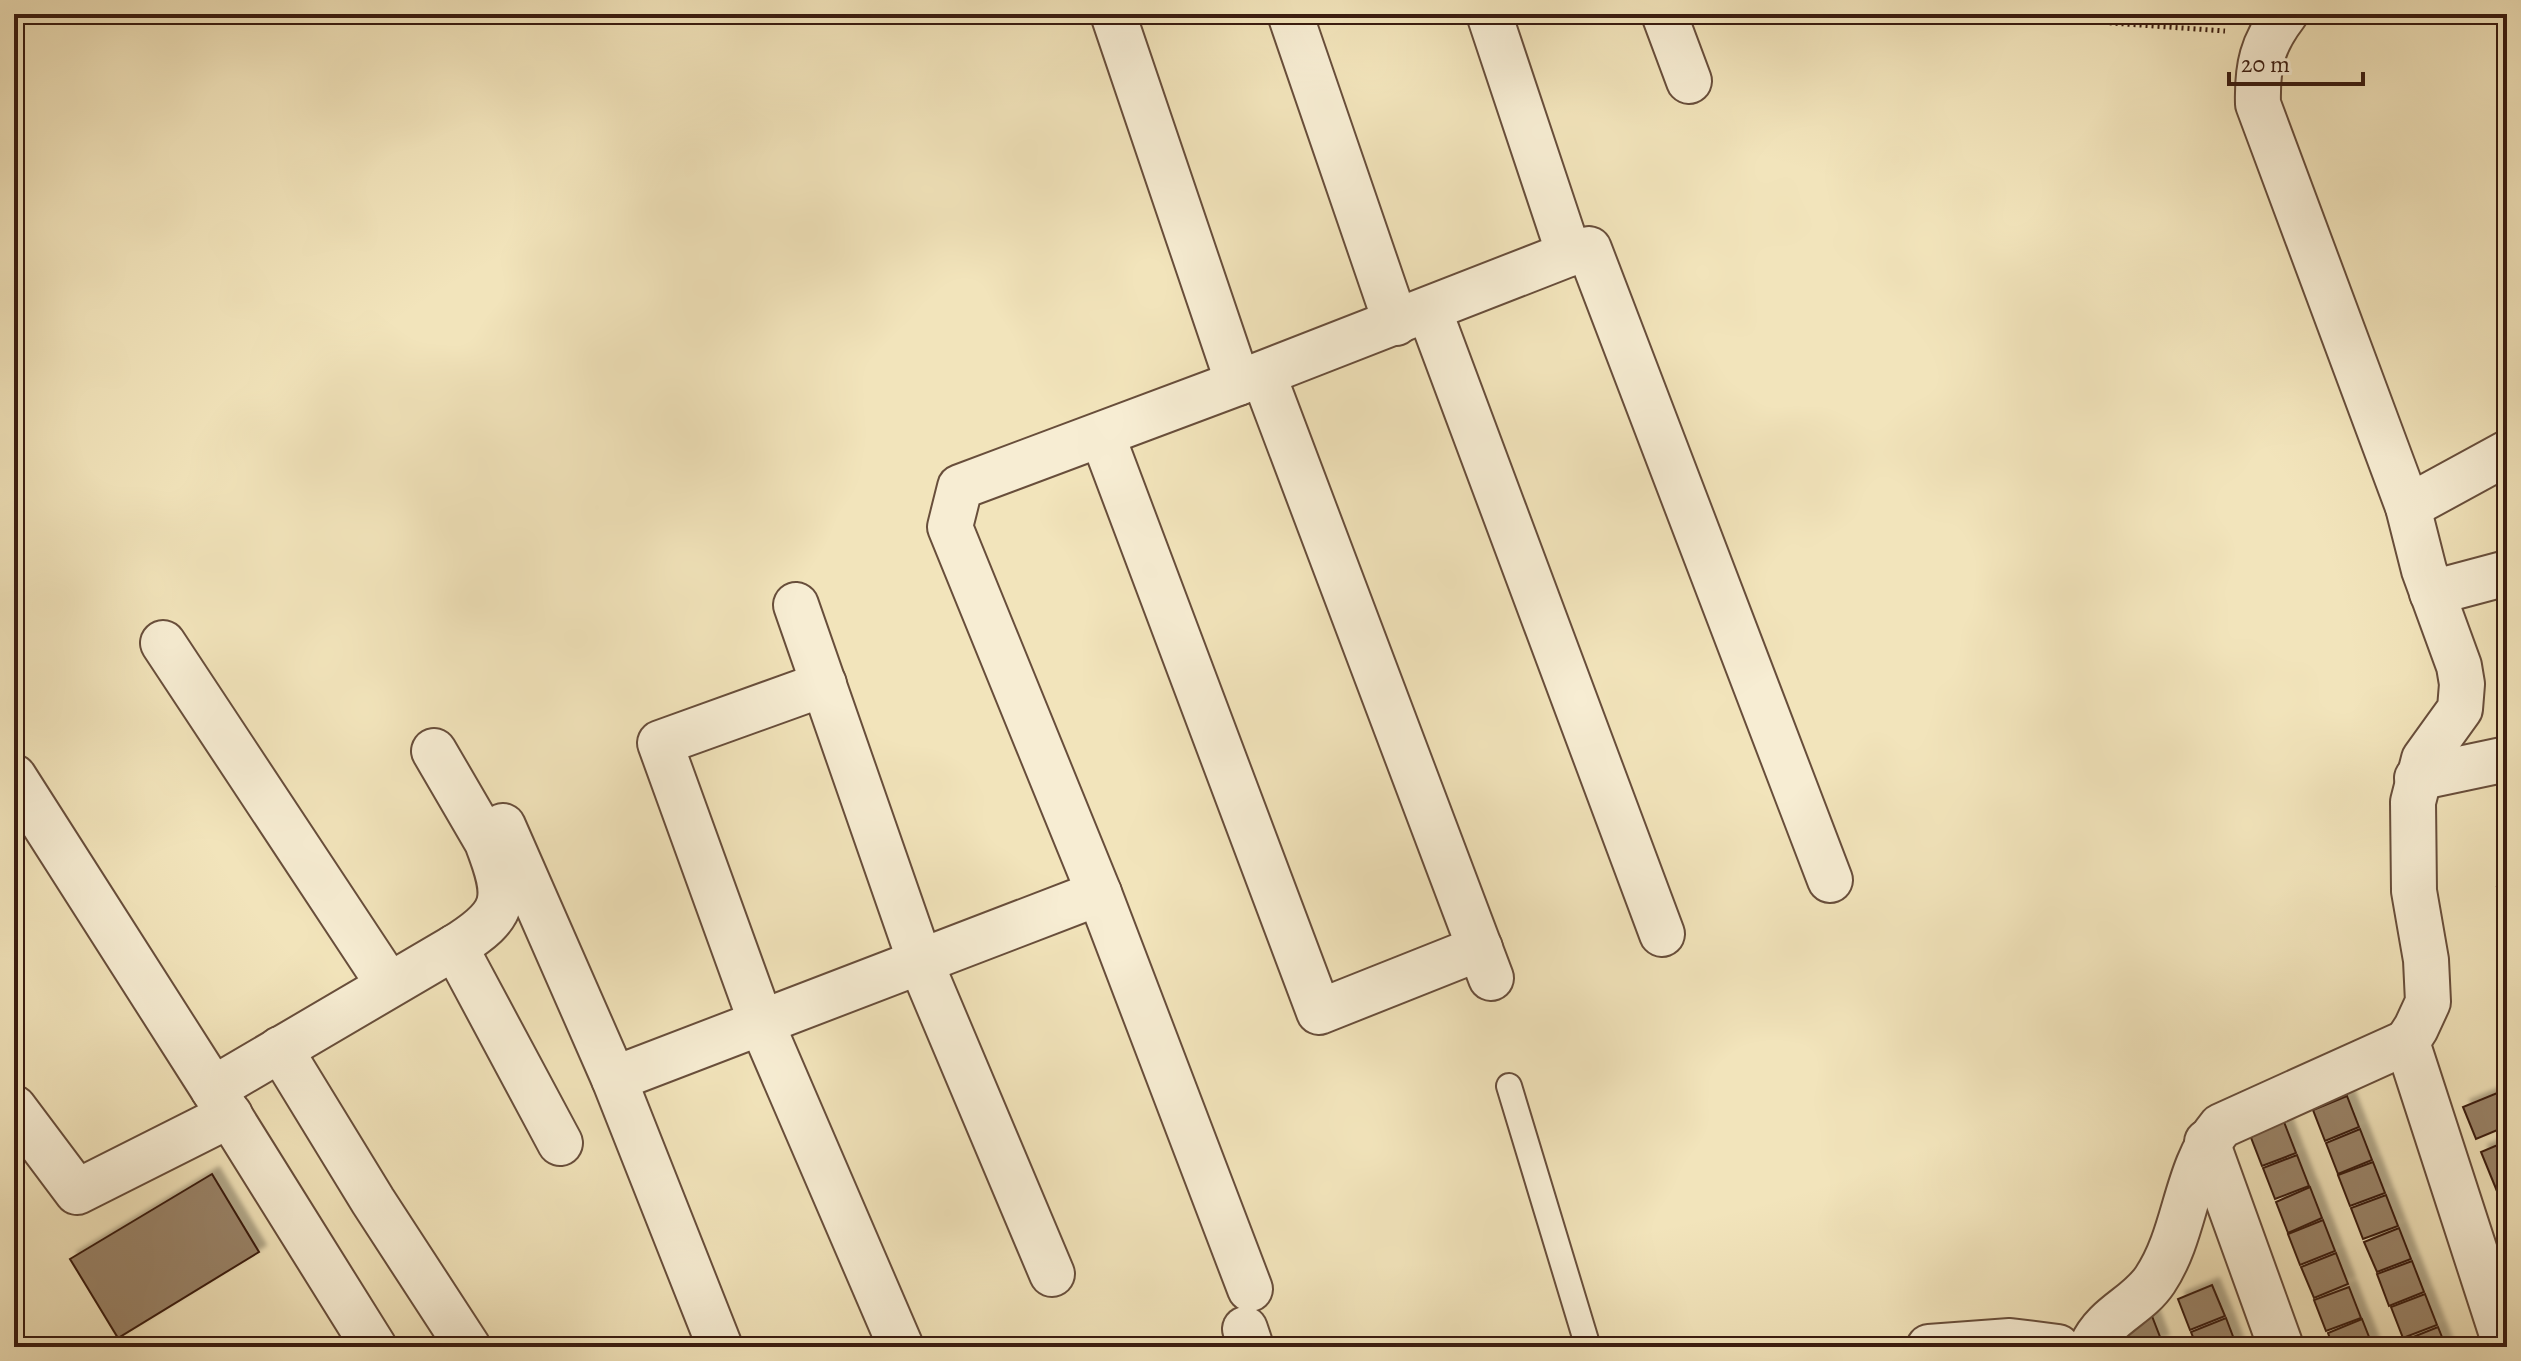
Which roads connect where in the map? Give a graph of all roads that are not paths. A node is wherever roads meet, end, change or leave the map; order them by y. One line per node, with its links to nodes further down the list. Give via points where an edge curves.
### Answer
1 (1113, 14): 9 (street)
2 (1290, 14): 8 (street)
3 (1489, 14): 7 (street)
4 (1664, 14): 6 (street)
5 (2278, 24): 12 (street, via 2260,59 2258,104)
6 (1689, 81)
7 (1569, 254): 8 (street); 23 (street, via 1589,249)
8 (1412, 316): 9 (street); 25 (street)
9 (1251, 379): 10 (street); 10 (street, via 1486,963 1319,1012)
10 (1102, 435): 24 (street, via 960,487 950,527)
11 (2507, 453): 12 (street)
12 (2408, 507): 14 (street)
13 (2507, 573): 14 (street)
14 (2432, 593): 21 (street, via 2459,666 2462,695 2460,709 2424,759)
15 (796, 605): 17 (street)
16 (163, 643): 28 (street)
17 (824, 684): 27 (street); 29 (street, via 660,743)
18 (434, 751): 26 (street, via 487,842 500,886 492,921)
19 (2507, 759): 21 (street)
20 (14, 777): 34 (street)
21 (2417, 778): 30 (street, via 2414,891 2428,1002)
22 (503, 826): 32 (street)
23 (1830, 880)
24 (1099, 893): 27 (street); 39 (street)
25 (1662, 934)
26 (455, 947): 28 (street); 37 (street)
27 (920, 961): 29 (street); 38 (street)
28 (389, 985): 31 (street)
29 (761, 1022): 32 (street); 43 (street)
30 (2407, 1042): 36 (street, via 2226,1122); 49 (street)
31 (280, 1049): 34 (street); 41 (street)
32 (614, 1079): 42 (street)
33 (1509, 1086): 44 (lane)
34 (222, 1102): 35 (street, via 77,1192); 40 (street)
35 (14, 1108)
36 (2207, 1142): 47 (street, via 2173,1244 2154,1282 2105,1324); 48 (street)
37 (560, 1143)
38 (1052, 1274)
39 (1249, 1322)
40 (374, 1347)
41 (468, 1347)
42 (720, 1347)
43 (901, 1347)
44 (1588, 1347)
45 (1929, 1347): 46 (street, via 2010,1341)
46 (2058, 1347)
47 (2091, 1347)
48 (2281, 1347)
49 (2506, 1347)

